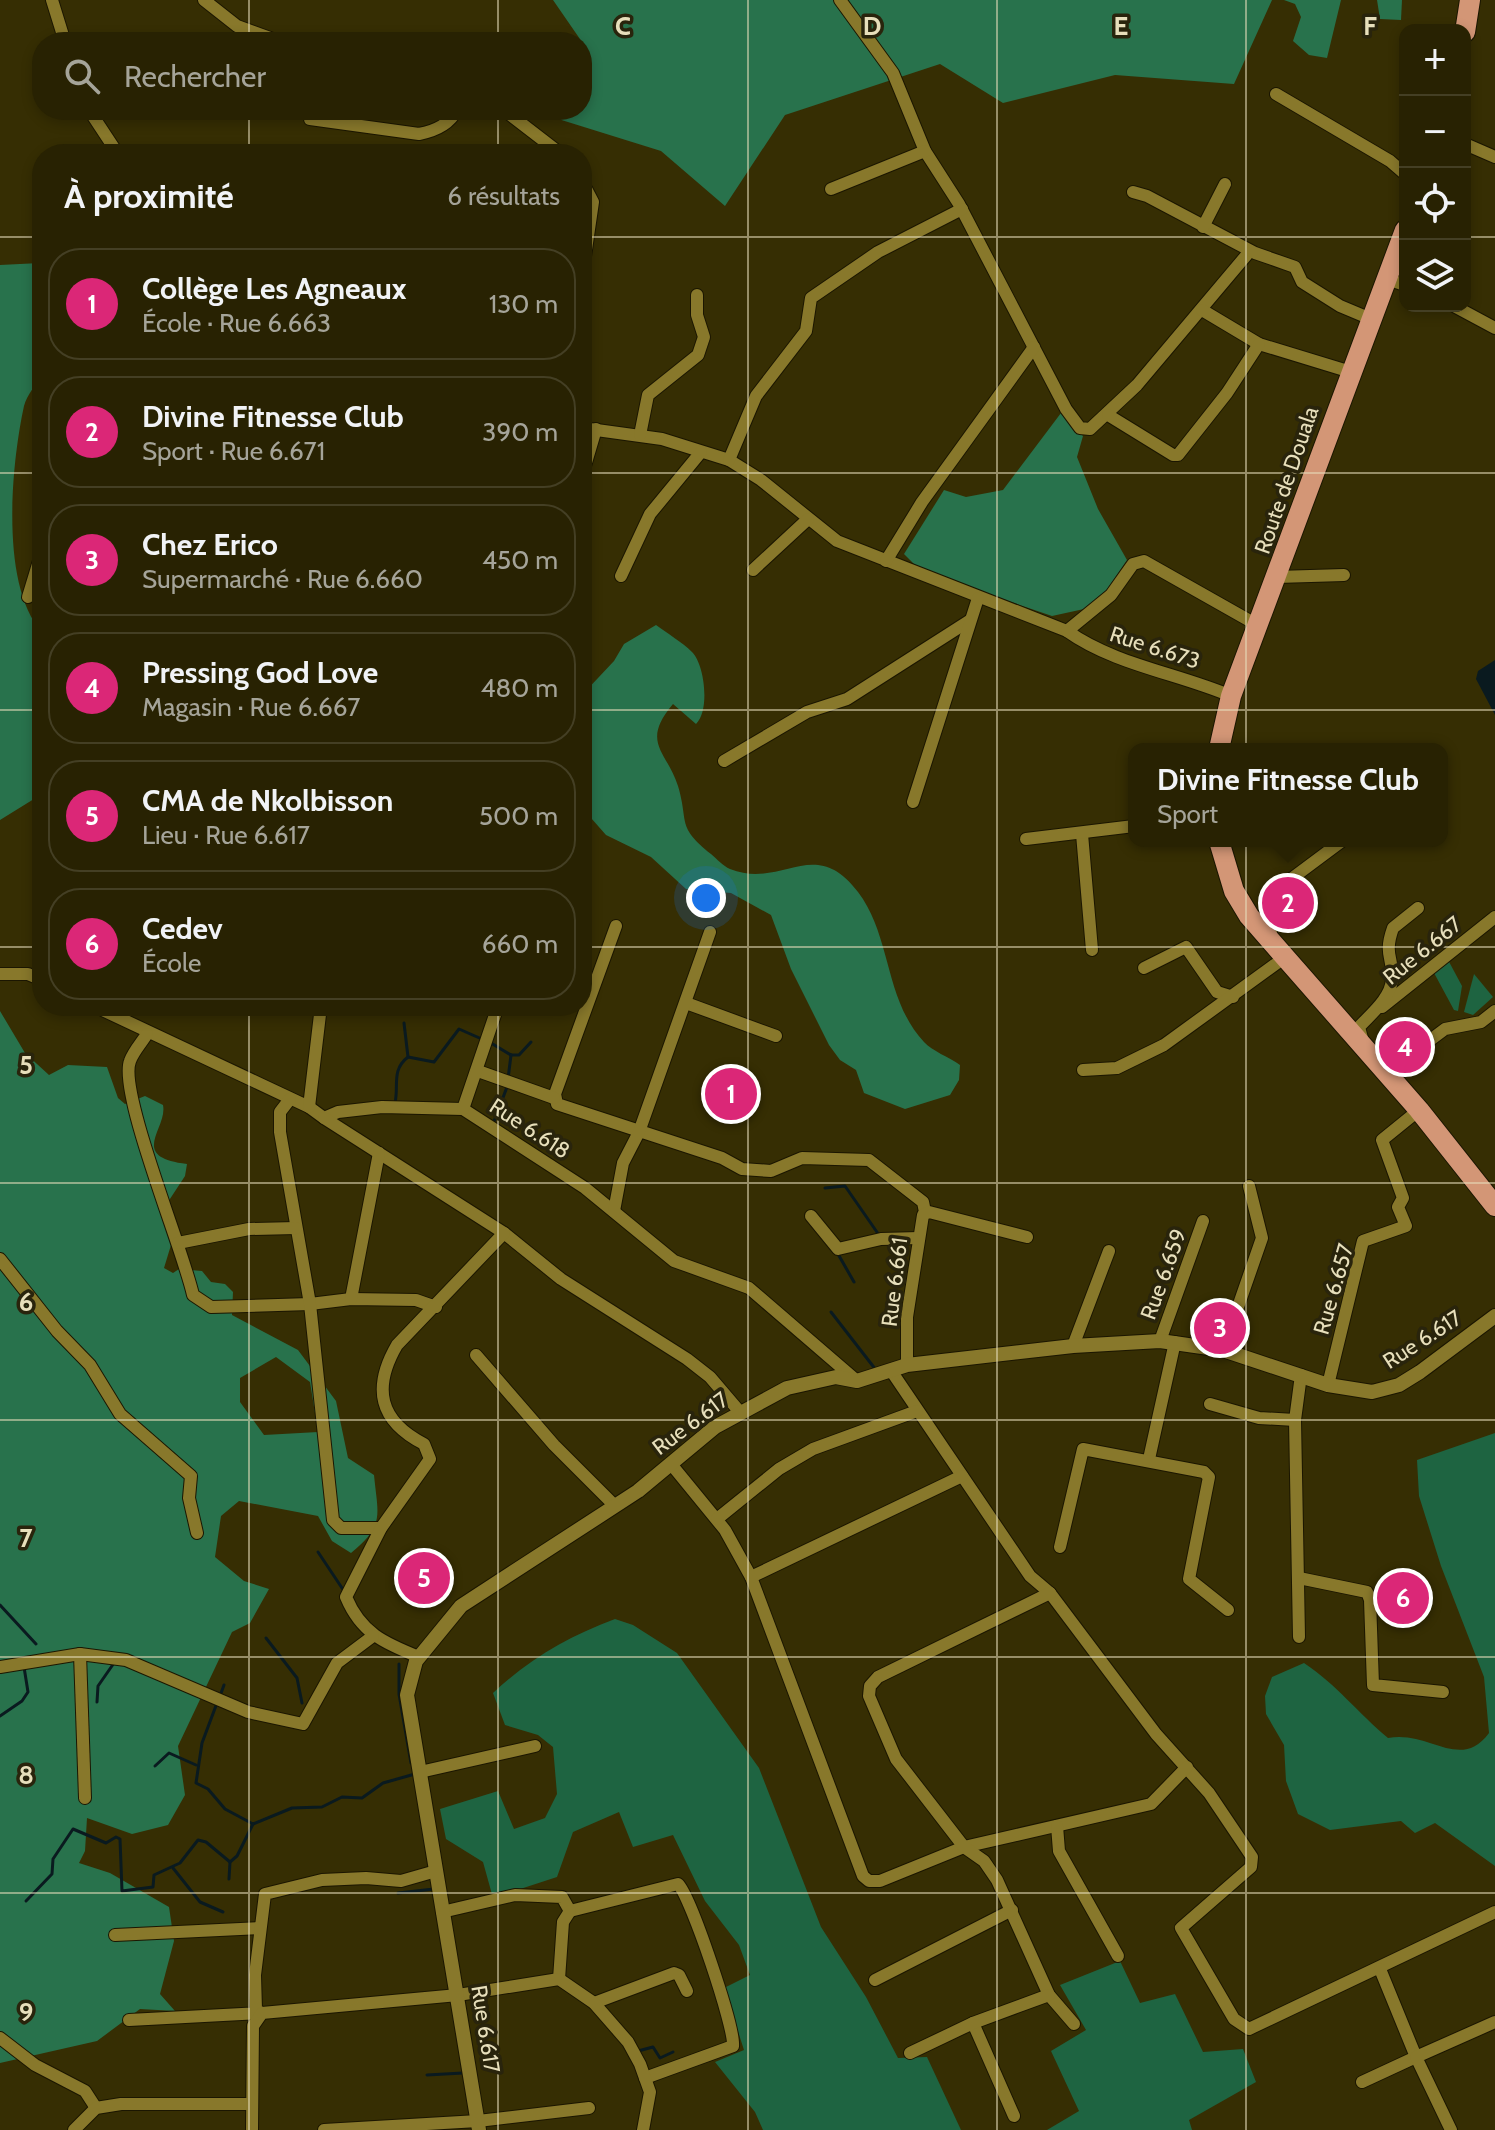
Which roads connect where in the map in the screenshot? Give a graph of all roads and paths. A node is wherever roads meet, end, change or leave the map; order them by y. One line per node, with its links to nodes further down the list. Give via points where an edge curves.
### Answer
1 (52, 0): 6 (street)
2 (204, 0): 7 (street)
3 (840, 0): 16 (street, via 893,73)
4 (1470, 0): 5 (highway)
5 (1466, 24)
6 (62, 32)
7 (254, 32)
8 (1276, 94): 18 (street)
9 (96, 120): 13 (street)
10 (317, 120): 11 (street, via 419,134)
11 (450, 120)
12 (517, 120): 14 (street)
13 (111, 144)
14 (548, 144)
15 (1471, 147): 17 (street)
16 (925, 151): 20 (street); 22 (street)
17 (1495, 157)
18 (1399, 169)
19 (1225, 184): 23 (street)
20 (831, 189)
21 (1133, 192): 23 (street)
22 (962, 209): 33 (street); 41 (street, via 878,252 811,298 806,331 756,396)
23 (1203, 227): 25 (street)
24 (1403, 240): 26 (highway, Route de Douala)
25 (1250, 251): 28 (street); 30 (street, via 1295,267 1302,282)
26 (1396, 282): 30 (highway, Route de Douala)
27 (697, 295): 38 (street, via 704,337 698,355 648,395)
28 (1202, 310): 32 (street); 35 (street)
29 (1465, 312): 31 (street)
30 (1371, 319): 34 (highway, Route de Douala)
31 (1495, 328)
32 (1259, 344): 34 (street); 35 (street, via 1178,455)
33 (1034, 347): 35 (street, via 1080,428 1090,429); 43 (street)
34 (1351, 372): 47 (highway, Route de Douala)
35 (1108, 415)
36 (592, 429): 37 (street)
37 (596, 429): 38 (street); 39 (street)
38 (640, 435): 40 (street)
39 (592, 442)
40 (701, 452): 41 (street); 46 (street, via 650,514)
41 (729, 460): 42 (street)
42 (808, 519): 43 (street, via 837,541); 44 (street)
43 (886, 561): 50 (street)
44 (753, 570)
45 (1344, 575): 47 (street)
46 (621, 576)
47 (1277, 577): 52 (highway, Route de Douala)
48 (32, 584): 49 (street)
49 (28, 597)
50 (978, 598): 51 (street); 53 (street)
51 (969, 621): 56 (street, via 847,699 807,712); 57 (street)
52 (1259, 626): 53 (street, Rue 6.673, via 1144,561 1133,564 1111,595); 54 (highway, Route de Douala)
53 (1067, 631): 54 (street, Rue 6.673, via 1115,657)
54 (1231, 696): 55 (highway, Route de Douala)
55 (1220, 743)
56 (724, 761)
57 (913, 802)
58 (1128, 827): 59 (street)
59 (1082, 834): 60 (street); 68 (street)
60 (1026, 839)
61 (1221, 847): 67 (highway, via 1234,891)
62 (1334, 847): 67 (street, via 1275,891)
63 (1418, 908): 77 (street, via 1393,928 1387,958 1393,976 1390,990)
64 (1495, 917): 77 (street, Rue 6.667)
65 (616, 926): 73 (street)
66 (710, 932): 75 (street)
67 (1270, 941): 69 (highway)
68 (1092, 950)
69 (1284, 958): 74 (street); 84 (highway)
70 (1144, 968): 74 (street, via 1186,947 1217,992)
71 (0, 974): 72 (street)
72 (32, 976)
73 (592, 993)
74 (1233, 997): 85 (street, via 1130,1063)
75 (686, 1003): 83 (street); 94 (street)
76 (1495, 1011): 87 (street, via 1481,1022 1445,1029)
77 (1372, 1013): 84 (street, via 1359,1027)
78 (113, 1016): 82 (street)
79 (320, 1016): 90 (street)
80 (495, 1016): 86 (street)
81 (584, 1016): 88 (street)
82 (147, 1034): 89 (street); 106 (street, via 129,1062 131,1083)
83 (776, 1036)
84 (1365, 1049): 87 (highway)
85 (1083, 1070)
86 (478, 1071): 88 (street); 91 (street)
87 (1385, 1074): 92 (highway)
88 (554, 1098): 94 (street, via 557,1104)
89 (290, 1099): 90 (street); 102 (street, via 280,1112 280,1132)
90 (309, 1107): 93 (street)
91 (463, 1109): 93 (street, Rue 6.618, via 382,1107); 98 (street, Rue 6.618, via 549,1162)
92 (1419, 1110): 97 (highway); 121 (street, Rue 6.657, via 1382,1140 1403,1198 1398,1207 1406,1226 1363,1241)
93 (324, 1118): 95 (street)
94 (639, 1132): 98 (street, via 623,1163); 99 (street, via 742,1169 771,1171 802,1158 859,1157 923,1202)
95 (379, 1153): 103 (street); 109 (street)
96 (1249, 1186): 115 (street, via 1262,1238)
97 (1495, 1206)
98 (614, 1211): 120 (street, Rue 6.618, via 674,1261 749,1288)
99 (925, 1212): 104 (street, Rue 6.661); 105 (street, Rue 6.661)
100 (811, 1216): 105 (street, via 840,1250 881,1239)
101 (1203, 1221): 113 (street, Rue 6.659)
102 (296, 1228): 106 (street, via 249,1229); 110 (street)
103 (504, 1233): 111 (street); 123 (street, via 561,1279 687,1359)
104 (1027, 1237)
105 (919, 1238): 117 (street, Rue 6.661, via 907,1317)
106 (178, 1243): 110 (street, via 193,1295 211,1307)
107 (1109, 1251): 114 (street)
108 (0, 1259): 132 (street, via 90,1365 120,1414 191,1476 189,1498)
109 (351, 1299): 110 (street); 111 (street, via 416,1300)
110 (310, 1304): 131 (street, via 333,1520 341,1528)
111 (436, 1307): 131 (street, via 397,1345 385,1365 381,1387 386,1408 402,1432 424,1444 430,1459)
112 (1495, 1316): 121 (street, Rue 6.617, via 1399,1385 1372,1392)
113 (1168, 1342): 114 (street, Rue 6.617); 115 (street, Rue 6.617); 126 (street, Rue 6.659)
114 (1073, 1346): 117 (street, Rue 6.617)
115 (1223, 1350): 119 (street, Rue 6.617)
116 (476, 1355): 129 (street)
117 (907, 1365): 118 (street, Rue 6.617)
118 (892, 1372): 120 (street, Rue 6.617); 124 (street)
119 (1301, 1375): 121 (street, Rue 6.617); 125 (street)
120 (857, 1381): 123 (street, Rue 6.617, via 836,1377 787,1388)
121 (1328, 1385)
122 (1210, 1404): 125 (street, via 1259,1418)
123 (739, 1411): 127 (street, Rue 6.617)
124 (917, 1411): 128 (street); 130 (street, via 813,1449)
125 (1295, 1420): 135 (street)
126 (1149, 1459): 133 (street, via 1083,1449); 137 (street, via 1209,1477 1189,1579)
127 (671, 1464): 129 (street, Rue 6.617); 130 (street)
128 (962, 1476): 134 (street); 136 (street, via 1030,1576)
129 (615, 1506): 141 (street, Rue 6.617, via 461,1606)
130 (717, 1519): 134 (street)
131 (381, 1528): 138 (street, via 346,1597)
132 (197, 1533)
133 (1060, 1547)
134 (751, 1577): 149 (street, via 863,1876 880,1881)
135 (1299, 1578): 139 (street); 143 (street, via 1367,1592 1373,1685)
136 (1050, 1593): 145 (street); 149 (street, via 878,1677 870,1686 869,1696 896,1759)
137 (1228, 1610)
138 (373, 1636): 140 (street, via 337,1663 303,1724 248,1712 126,1660); 141 (street)
139 (1299, 1637)
140 (80, 1654): 142 (street); 147 (street)
141 (419, 1657): 146 (street, Rue 6.617, via 407,1695)
142 (0, 1667)
143 (1443, 1692)
144 (535, 1746): 146 (street)
145 (1187, 1767): 148 (street, via 1151,1804); 158 (street, via 1252,1857 1251,1867 1181,1928 1234,2019 1249,2029)
146 (420, 1772): 150 (street, Rue 6.617)
147 (85, 1798)
148 (1057, 1826): 149 (street); 157 (street, via 1059,1851)
149 (964, 1847): 151 (street, via 984,1861)
150 (436, 1871): 153 (street, Rue 6.617); 155 (street, via 401,1881 322,1880 265,1894)
151 (1012, 1910): 160 (street); 163 (street)
152 (570, 1911): 153 (street, via 562,1897 515,1895); 159 (street, via 563,1922); 173 (street, via 673,1882 683,1889 733,2046)
153 (442, 1912): 162 (street, Rue 6.617)
154 (1495, 1912): 158 (street)
155 (260, 1928): 156 (street); 165 (street, via 255,1975 256,2010)
156 (115, 1935)
157 (1118, 1956)
158 (1380, 1969): 172 (street)
159 (559, 1979): 162 (street); 164 (street)
160 (875, 1980)
161 (687, 1991): 164 (street, via 674,1973)
162 (458, 1995): 165 (street); 179 (street, Rue 6.617)
163 (1049, 1995): 168 (street); 169 (street)
164 (594, 2003): 173 (street, via 628,2042)
165 (262, 2013): 166 (street); 175 (street, via 253,2026)
166 (129, 2020)
167 (1495, 2022): 172 (street)
168 (973, 2023): 171 (street); 178 (street)
169 (1074, 2024)
170 (0, 2038): 176 (street, via 35,2065 85,2091)
171 (910, 2053)
172 (1416, 2057): 174 (street); 184 (street)
173 (645, 2078): 183 (street, via 650,2092)
174 (1362, 2082)
175 (252, 2104): 176 (street); 181 (street)
176 (96, 2108): 180 (street)
177 (589, 2108): 179 (street)
178 (1014, 2116)
179 (478, 2126): 182 (street)
180 (74, 2130)
181 (252, 2130)
182 (324, 2130)
183 (643, 2130)
184 (1451, 2130)

